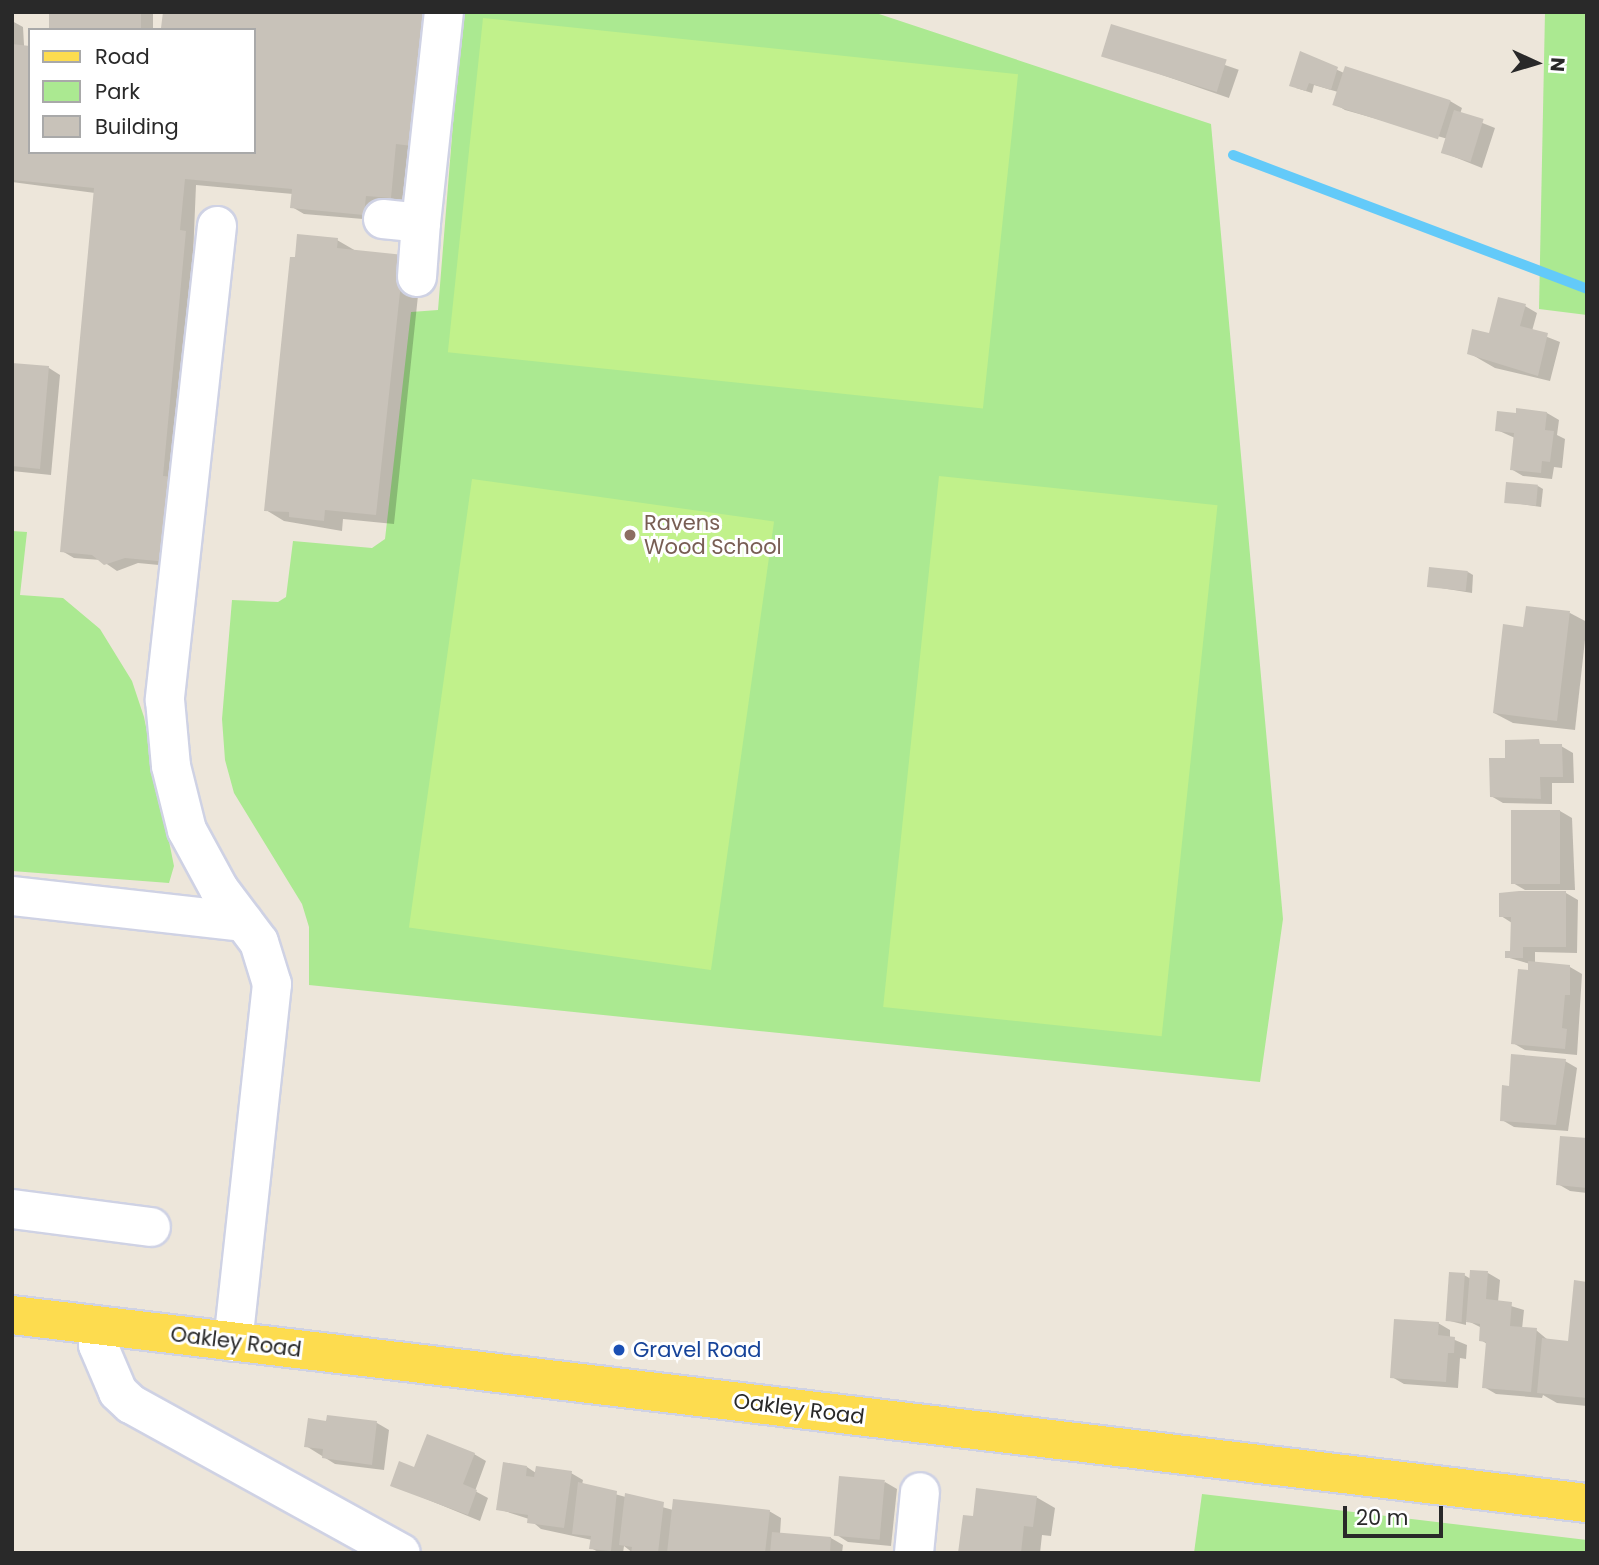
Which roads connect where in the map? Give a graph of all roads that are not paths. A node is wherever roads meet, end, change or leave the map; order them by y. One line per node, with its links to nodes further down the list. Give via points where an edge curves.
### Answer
1 (444, 12): 3 (street)
2 (383, 219): 3 (street)
3 (421, 223): 5 (street)
4 (217, 226): 7 (street, via 165,699 171,766 187,830 219,889)
5 (417, 277)
6 (12, 896): 7 (street)
7 (244, 922): 12 (street, via 259,942 272,984)
8 (12, 1209): 9 (street)
9 (151, 1227)
10 (12, 1315): 11 (main road, Oakley Road)
11 (101, 1326): 12 (main road, Oakley Road); 15 (street, via 98,1345 118,1392 131,1404)
12 (233, 1342): 14 (main road, Oakley Road)
13 (920, 1492): 16 (street)
14 (1587, 1503)
15 (401, 1553)
16 (914, 1553)

